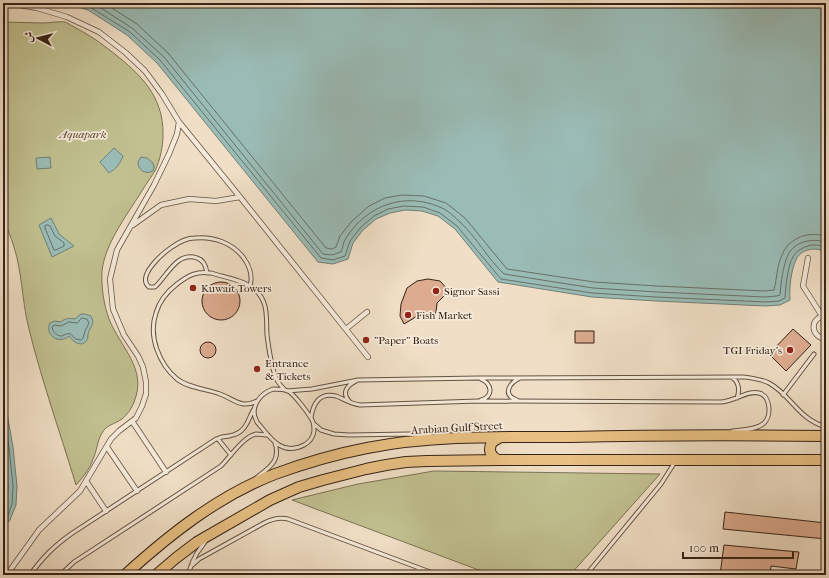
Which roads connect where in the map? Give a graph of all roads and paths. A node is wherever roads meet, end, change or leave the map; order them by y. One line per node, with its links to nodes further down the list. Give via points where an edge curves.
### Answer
1 (3, 4): 2 (street, via 37,8 67,17 99,32 145,72)
2 (179, 122): 3 (street); 4 (street, via 170,154)
3 (240, 197): 4 (street, via 216,201 189,199 161,205); 10 (street)
4 (131, 226): 27 (street, via 117,250 110,279 113,309 124,335 143,367 146,382 142,406)
5 (808, 258): 9 (street, via 803,286)
6 (207, 272): 7 (lane); 7 (lane, via 202,261 196,257 187,257 173,266 155,287 149,288 145,282 149,270 164,253 178,243 200,238 224,242 240,253 250,271); 21 (lane, via 186,277 161,302 154,323 154,335 160,357 181,382 241,404)
7 (250, 286): 18 (lane, via 258,292 265,306 273,368 277,380)
8 (367, 312): 10 (street)
9 (824, 316): 11 (street, via 817,319 814,329 820,338)
10 (346, 329): 13 (street)
11 (826, 339)
12 (814, 354): 19 (lane)
13 (368, 357)
14 (731, 377): 16 (lane); 19 (lane, via 762,380); 20 (lane, via 738,386)
15 (479, 378): 16 (lane); 17 (lane); 22 (lane, via 489,385 490,394)
16 (522, 378): 23 (lane, via 511,383 508,391 511,397)
17 (358, 380): 18 (lane, via 312,389); 24 (lane, via 346,391 347,398)
18 (286, 390): 21 (lane, via 268,391); 26 (lane, via 295,397)
19 (783, 395): 29 (lane, via 808,419)
20 (737, 398): 23 (lane, via 728,402); 31 (lane, via 746,393 762,394 768,400 768,414 764,423 758,427)
21 (257, 401): 25 (lane)
22 (478, 402): 23 (lane); 24 (lane)
23 (522, 402)
24 (353, 404): 26 (lane, via 336,396 322,397 314,404)
25 (254, 409): 33 (lane, via 257,422); 37 (lane, via 240,433)
26 (311, 418): 28 (lane)
27 (132, 421): 39 (street, via 119,431); 44 (street)
28 (313, 423): 35 (lane, via 321,430 334,434 409,434); 38 (lane, via 313,436 306,444 290,448)
29 (826, 427)
30 (724, 431): 32 (lane)
31 (732, 431)
32 (701, 435): 34 (main road, Arabian Gulf Street); 36 (main road, Arabian Gulf Street)
33 (268, 436): 38 (lane); 40 (lane, via 252,436)
34 (826, 436)
35 (469, 438): 36 (main road, Arabian Gulf Street); 47 (main road, Arabian Gulf Street, via 410,442 348,451 273,475)
36 (498, 438): 42 (main road, via 492,442 490,450 493,457)
37 (218, 439): 40 (lane); 44 (lane)
38 (275, 443): 47 (lane, via 277,454 272,464)
39 (107, 447): 45 (street); 46 (street)
40 (231, 455): 54 (lane, via 218,469 74,562)
41 (677, 459): 42 (main road); 43 (main road); 60 (lane, via 661,484)
42 (498, 460): 49 (main road, via 413,462 366,469 281,495)
43 (826, 460)
44 (166, 472): 46 (lane)
45 (86, 481): 48 (street); 52 (street, via 80,491 39,530)
46 (137, 491): 48 (lane)
47 (232, 495): 55 (main road, Arabian Gulf Street, via 178,530)
48 (106, 511): 53 (lane, via 55,546)
49 (219, 529): 50 (lane, via 201,546); 56 (main road, via 186,549)
50 (191, 566): 51 (lane, via 264,523 280,518); 57 (lane)
51 (419, 568): 58 (lane); 59 (lane)
52 (8, 575)
53 (30, 575)
54 (60, 575)
55 (125, 575)
56 (156, 575)
57 (188, 575)
58 (412, 575)
59 (438, 575)
60 (586, 575)

